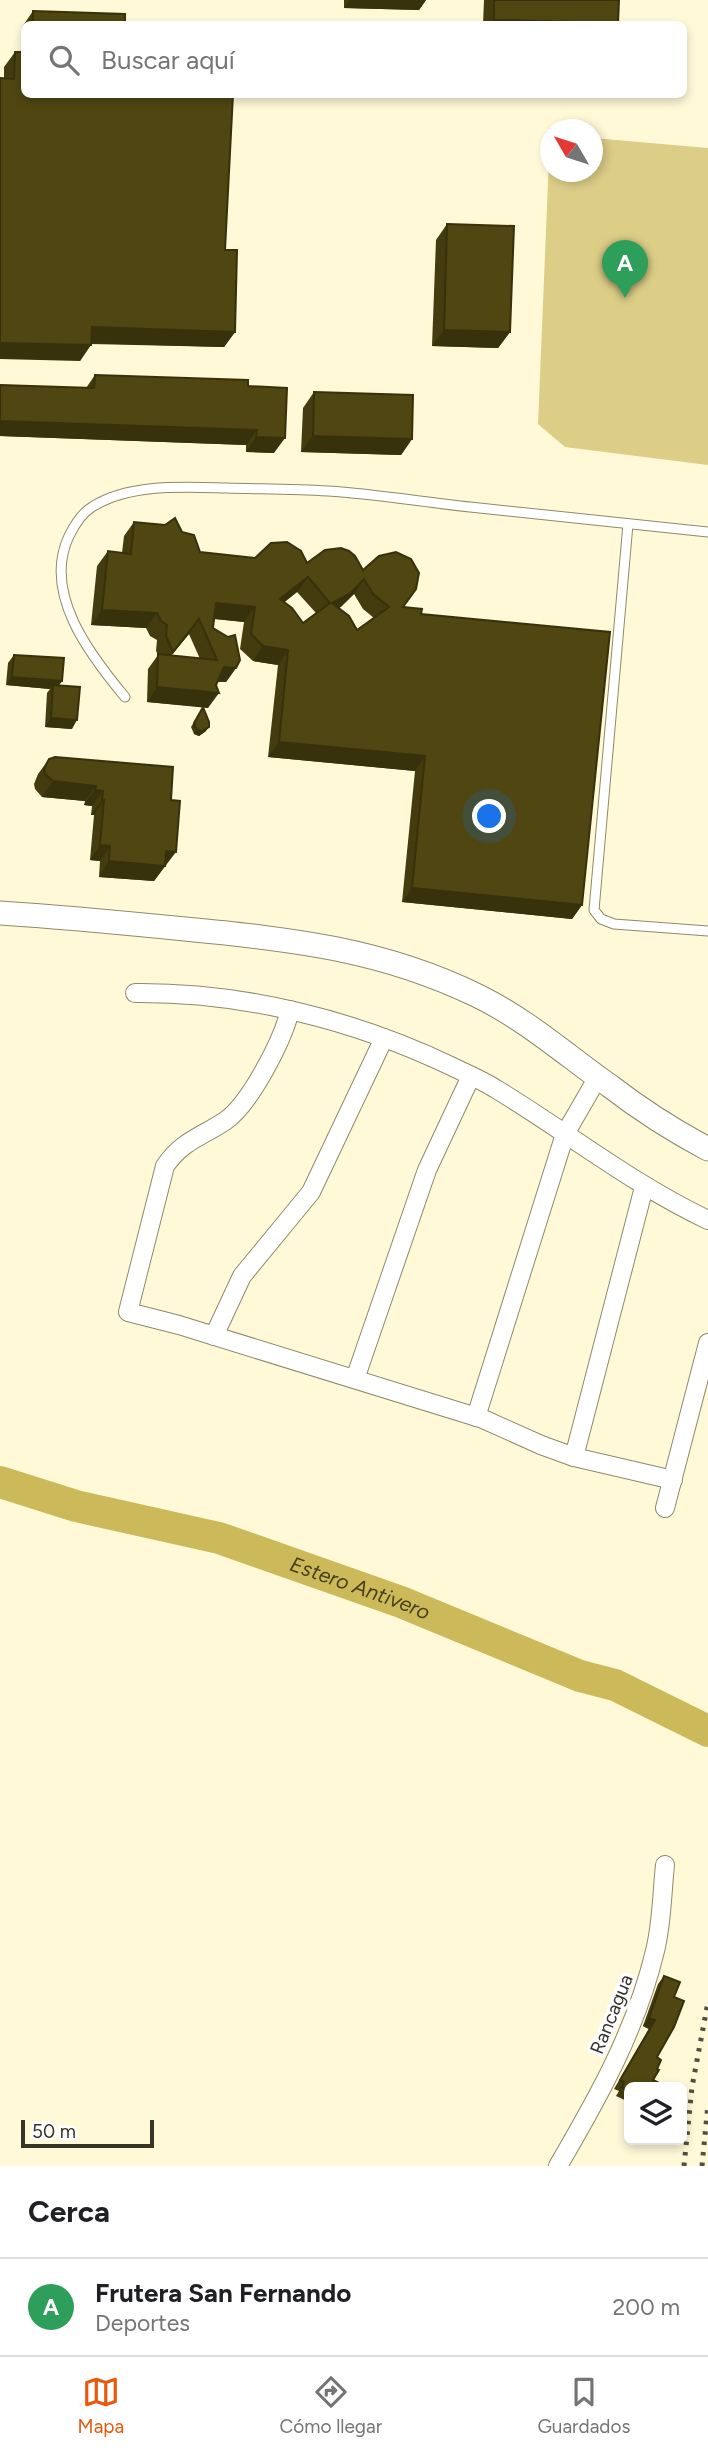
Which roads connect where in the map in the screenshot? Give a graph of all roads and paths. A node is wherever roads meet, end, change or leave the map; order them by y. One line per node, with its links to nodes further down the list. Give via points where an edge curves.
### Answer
1 (628, 523): 2 (lane); 3 (lane, via 328,491 186,487 108,498 89,509 73,528 63,548 61,574 66,603 83,640); 5 (lane, via 594,910 614,924)
2 (708, 532)
3 (125, 697)
4 (0, 913): 10 (street, via 284,939 382,959 447,982 507,1012)
5 (708, 931)
6 (135, 993): 7 (street, via 204,995)
7 (290, 1010): 8 (street); 15 (street, via 268,1064 240,1104 227,1119 181,1147 165,1166 128,1312)
8 (384, 1038): 9 (street); 15 (street, via 310,1192 242,1276)
9 (471, 1076): 11 (street); 17 (street, via 427,1170)
10 (598, 1077): 11 (street); 12 (street)
11 (565, 1134): 13 (street); 18 (street)
12 (708, 1149)
13 (644, 1187): 14 (street); 19 (street)
14 (708, 1220)
15 (214, 1336): 17 (street)
16 (708, 1343): 20 (street)
17 (355, 1379): 18 (street)
18 (477, 1417): 19 (street)
19 (574, 1457): 20 (street)
20 (673, 1480): 21 (street)
21 (665, 1508)
22 (665, 1865): 23 (street, Rancagua, via 656,1947 641,2003 625,2044)
23 (558, 2166)

